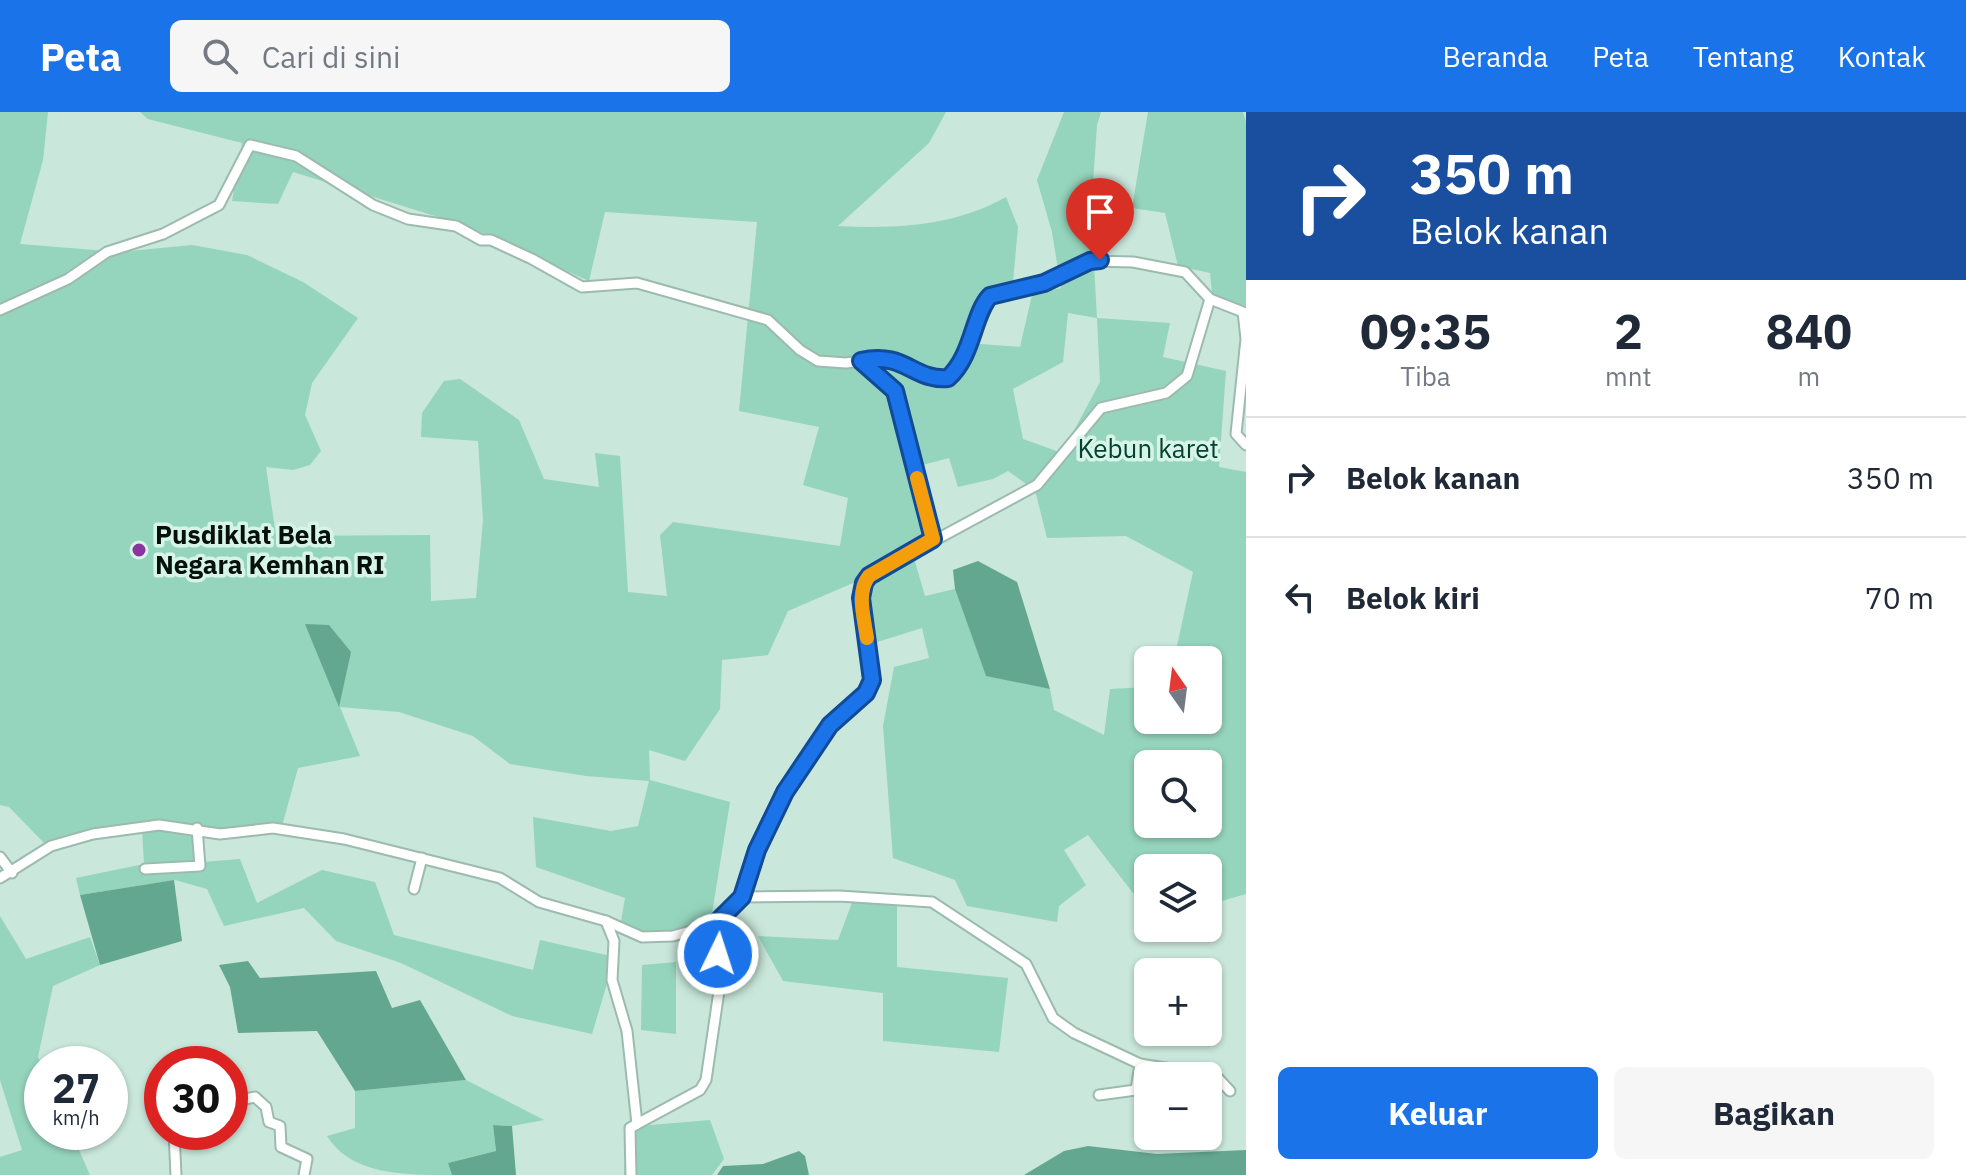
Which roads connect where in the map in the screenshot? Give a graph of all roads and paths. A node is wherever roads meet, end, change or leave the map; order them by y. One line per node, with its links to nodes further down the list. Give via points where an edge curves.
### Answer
1 (1210, 299): 3 (street, via 1185,272 1090,261 1044,283 990,296 971,343 948,378 937,379 887,357); 4 (street, via 1243,312 1246,339 1236,434); 5 (street, via 1187,376 1166,393 1101,408 1037,485)
2 (0, 310): 3 (street, via 68,279 107,252 163,234 219,205 250,145 296,156 373,205 408,219 456,226 582,287 637,283 768,320 818,361)
3 (861, 361): 5 (street, via 895,391)
4 (1246, 445)
5 (933, 539): 13 (street, via 864,583 861,598 872,680 866,693 830,725 785,792)
6 (197, 828): 8 (street, via 220,834 273,828); 9 (street, via 200,866); 10 (street, via 159,825 82,837 51,846)
7 (0, 857): 10 (street)
8 (422, 858): 12 (street); 14 (street, via 500,878 539,902)
9 (145, 869)
10 (12, 873): 11 (street)
11 (0, 878)
12 (414, 889)
13 (742, 897): 15 (street); 16 (street, via 932,902 1026,964 1053,1018)
14 (606, 921): 15 (street, via 642,937 673,936); 22 (street, via 614,941 612,980 627,1031)
15 (715, 924): 22 (street, via 720,984 706,1080 700,1090)
16 (1136, 1062)
17 (1222, 1082): 19 (street)
18 (1134, 1090): 20 (street)
19 (1230, 1091)
20 (1099, 1095)
21 (248, 1098): 25 (street, via 255,1097 266,1107 269,1122 280,1126 281,1147 307,1159)
22 (637, 1124): 26 (street, via 630,1128)
23 (175, 1150): 24 (street)
24 (176, 1175)
25 (304, 1175)
26 (631, 1175)

